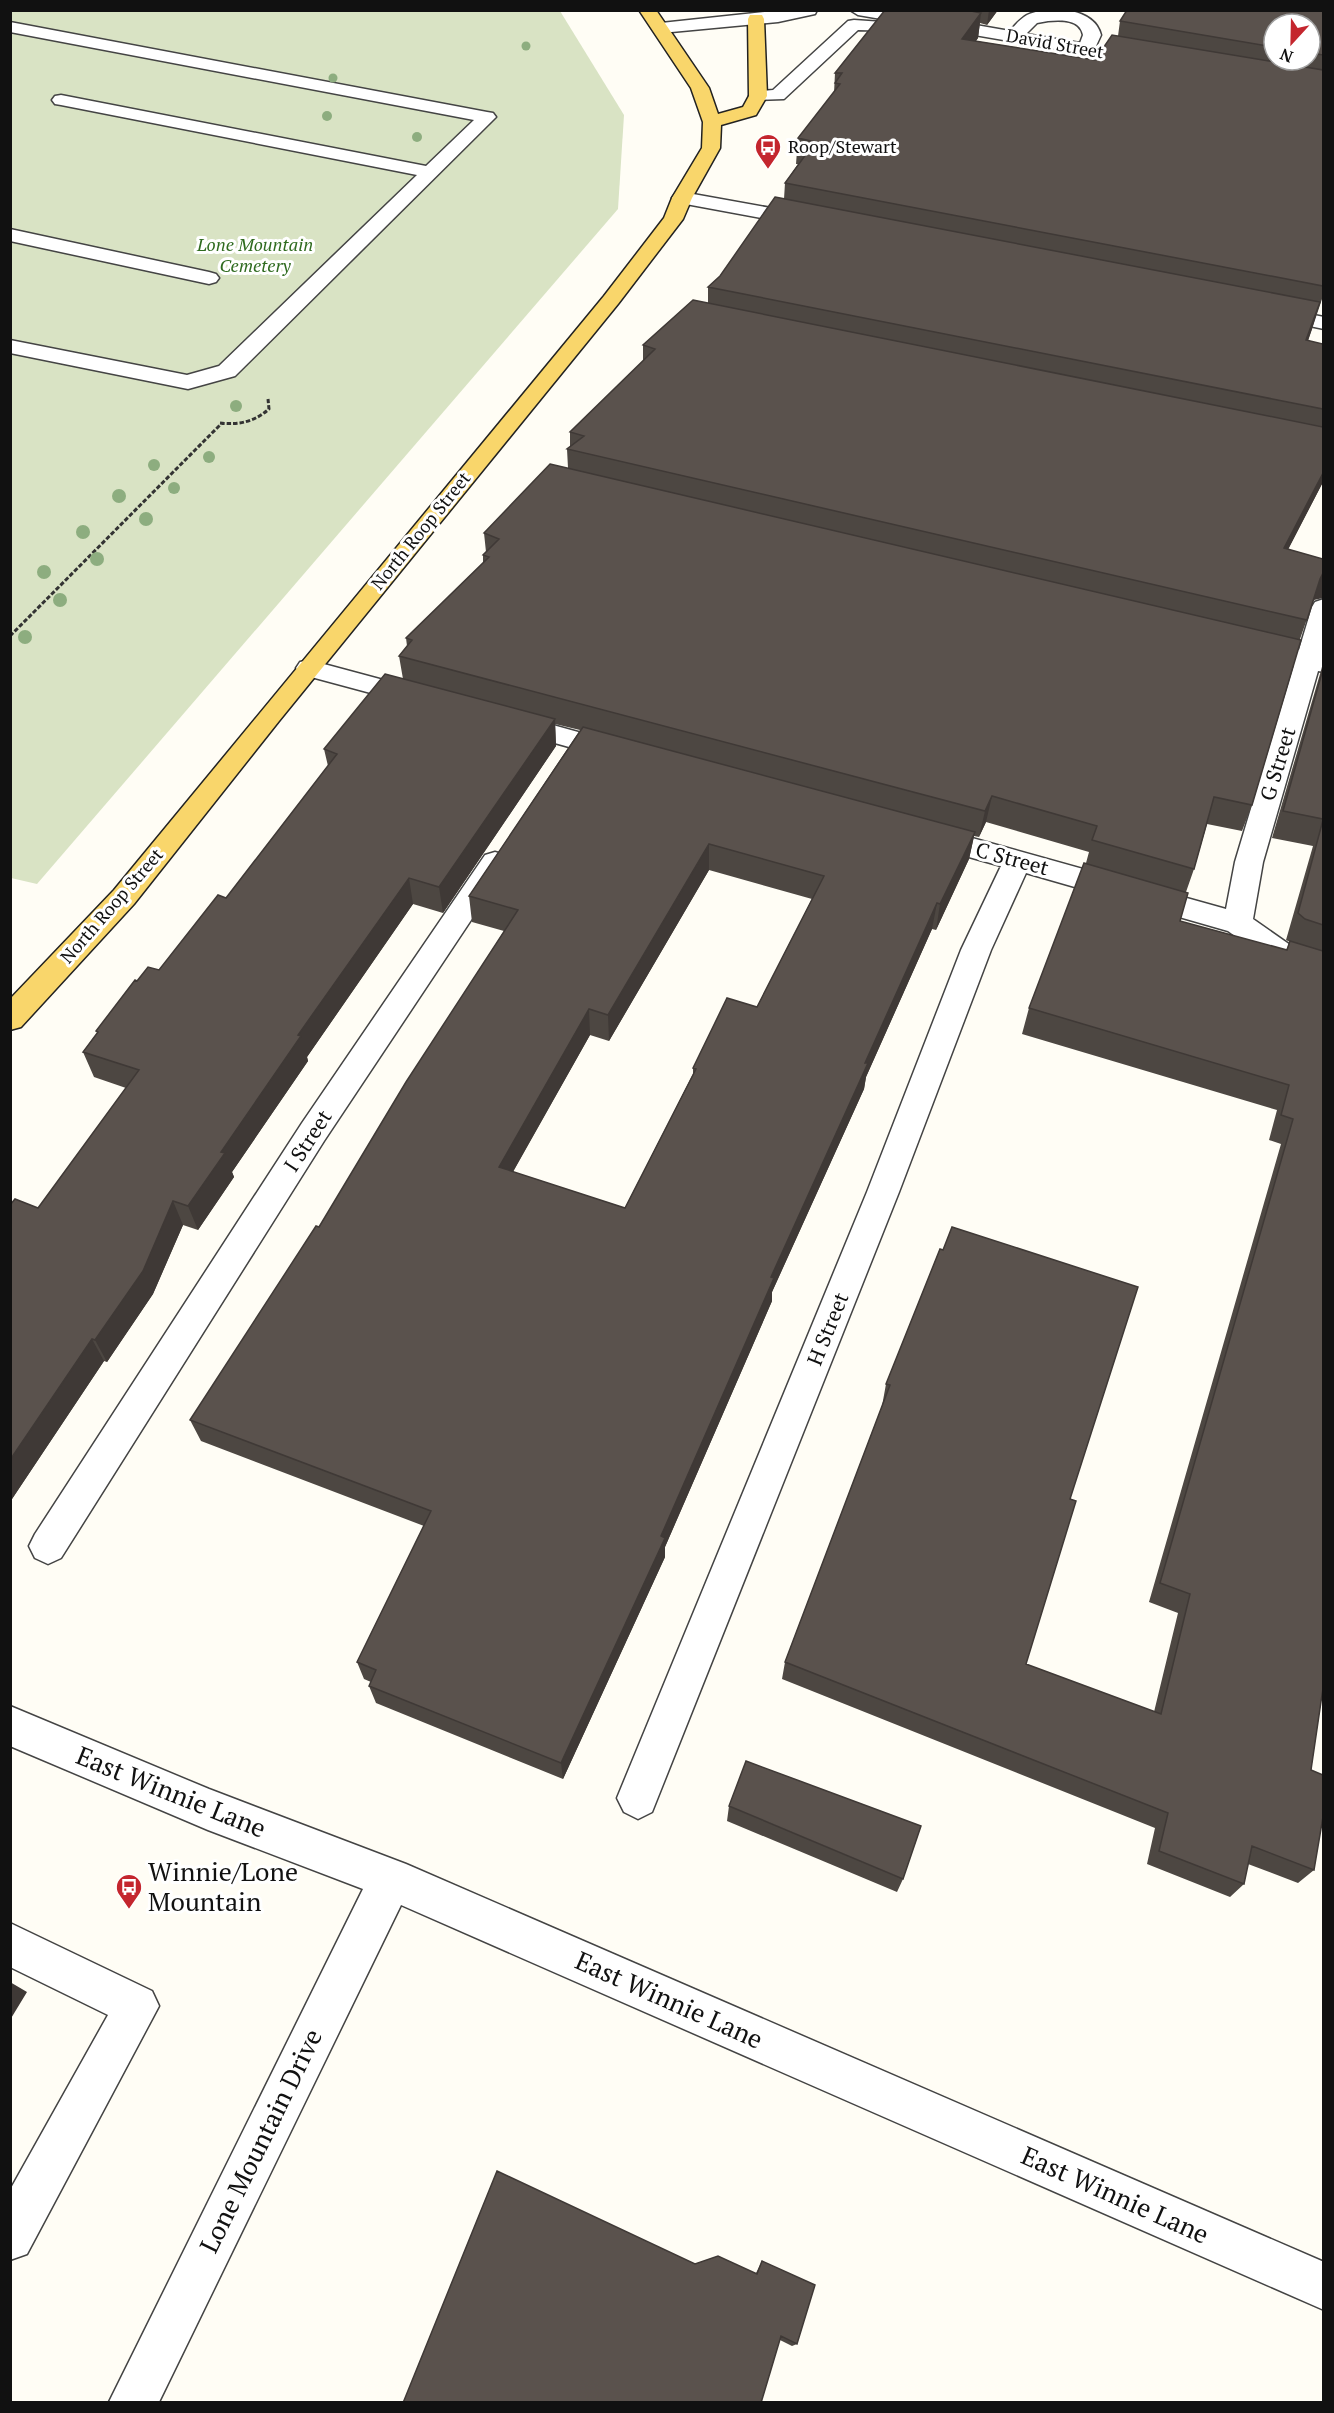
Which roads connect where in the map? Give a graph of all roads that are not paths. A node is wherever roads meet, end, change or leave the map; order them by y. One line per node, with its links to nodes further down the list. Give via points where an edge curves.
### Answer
1 (809, 10): 5 (street)
2 (858, 10): 6 (street, David Street)
3 (1067, 14): 8 (street, via 1036,17); 9 (street, via 1089,26 1092,35)
4 (654, 19): 5 (street); 13 (main road, North Roop Street, via 700,88)
5 (756, 19): 11 (main road)
6 (948, 26): 8 (street, David Street); 11 (street, via 854,25 778,95)
7 (10, 27): 14 (street, via 487,117)
8 (1014, 37): 9 (street, David Street)
9 (1086, 49): 10 (street, David Street)
10 (1166, 62)
11 (758, 96): 13 (main road, via 750,111)
12 (62, 100): 14 (street)
13 (712, 122): 15 (main road, North Roop Street, via 711,148)
14 (430, 172): 21 (street, via 226,370 188,382)
15 (682, 198): 16 (street); 25 (main road, North Roop Street, via 673,219 611,300)
16 (825, 224)
17 (10, 235): 18 (street)
18 (209, 278)
19 (1254, 309): 20 (street)
20 (1323, 323)
21 (10, 346)
22 (1323, 607): 24 (street, G Street)
23 (1228, 642): 24 (street)
24 (1316, 662): 34 (street, G Street, via 1249,862)
25 (309, 668): 26 (street); 36 (main road, North Roop Street, via 124,897)
26 (443, 705)
27 (487, 717): 28 (street)
28 (576, 741): 29 (street); 30 (street)
29 (644, 759)
30 (556, 770)
31 (905, 830): 33 (street, C Street)
32 (510, 838): 37 (street, I Street, via 313,1132)
33 (1018, 860): 34 (street, C Street); 39 (street, H Street, via 976,950 883,1192)
34 (1238, 923): 35 (street, C Street, via 1282,955)
35 (1323, 968)
36 (10, 1019)
37 (48, 1546)
38 (10, 1726): 40 (street, East Winnie Lane, via 208,1809)
39 (638, 1798)
40 (391, 1879): 43 (street, East Winnie Lane); 44 (street, Lone Mountain Drive)
41 (10, 1944): 42 (street, via 138,2006)
42 (10, 2237)
43 (1323, 2286)
44 (133, 2403)

